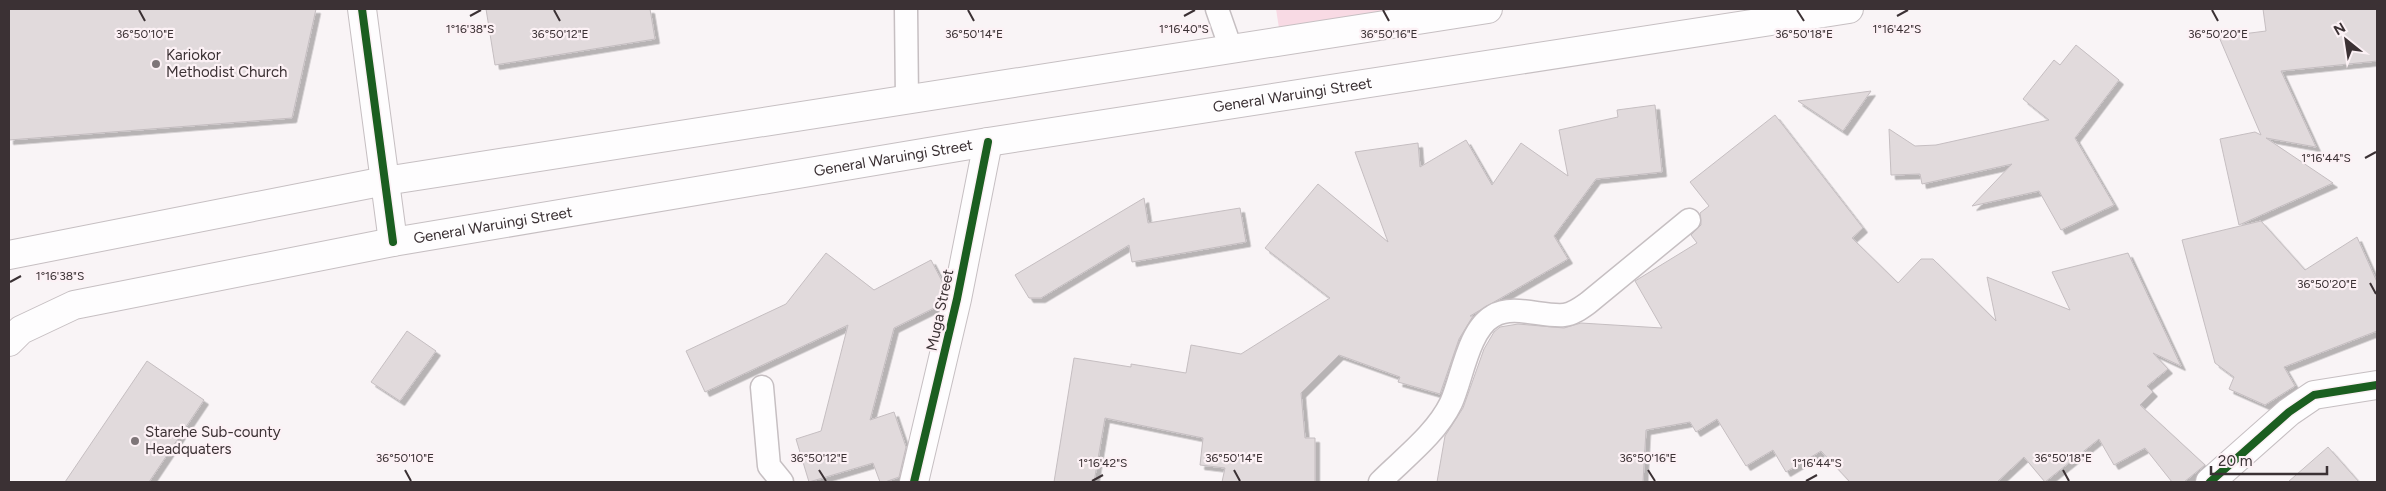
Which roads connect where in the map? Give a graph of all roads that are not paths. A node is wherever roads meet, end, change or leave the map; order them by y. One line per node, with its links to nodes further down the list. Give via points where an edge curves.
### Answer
1 (362, 9): 9 (main road)
2 (906, 9): 7 (lane)
3 (1216, 9): 6 (lane)
4 (1488, 9): 6 (main road)
5 (1849, 9): 8 (main road, General Waruingi Street)
6 (1231, 49): 7 (main road)
7 (907, 100): 9 (main road)
8 (988, 142): 11 (main road, General Waruingi Street); 17 (main road, Muga Street, via 957,300)
9 (385, 181): 11 (main road); 12 (main road)
10 (1689, 220): 18 (lane, via 1576,310 1565,315 1506,312 1493,315 1474,340 1451,402 1440,422)
11 (393, 242): 13 (main road, General Waruingi Street, via 74,305 22,330)
12 (9, 255)
13 (9, 342)
14 (2377, 385): 19 (main road, via 2314,395)
15 (762, 387): 16 (lane, via 769,466)
16 (782, 482)
17 (914, 482)
18 (1380, 482)
19 (2210, 482)

